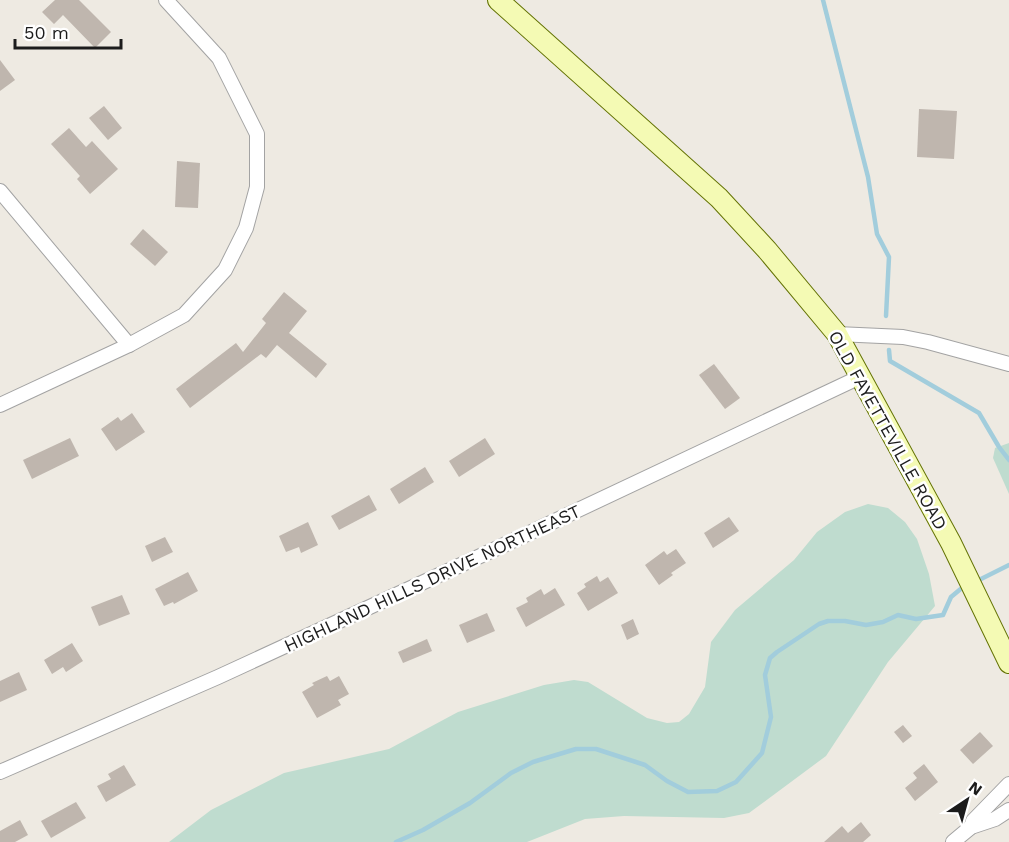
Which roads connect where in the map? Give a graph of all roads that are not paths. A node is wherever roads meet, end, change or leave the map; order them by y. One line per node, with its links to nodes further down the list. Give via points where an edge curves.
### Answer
1 (166, 0): 5 (street, via 219,58 257,134 257,187 246,228 225,270 184,315)
2 (498, 0): 4 (street, OLD FAYETTEVILLE ROAD, via 719,198)
3 (0, 191): 5 (street)
4 (837, 333): 6 (street, via 912,339); 7 (street, OLD FAYETTEVILLE ROAD)
5 (129, 345): 8 (street)
6 (1009, 364)
7 (860, 377): 9 (street, OLD FAYETTEVILLE ROAD, via 951,543); 10 (street, HIGHLAND HILLS DRIVE NORTHEAST, via 239,668)
8 (0, 405)
9 (1009, 663)
10 (0, 772)
11 (1009, 784): 13 (street)
12 (1009, 810): 13 (street)
13 (971, 827): 14 (street)
14 (953, 842)

